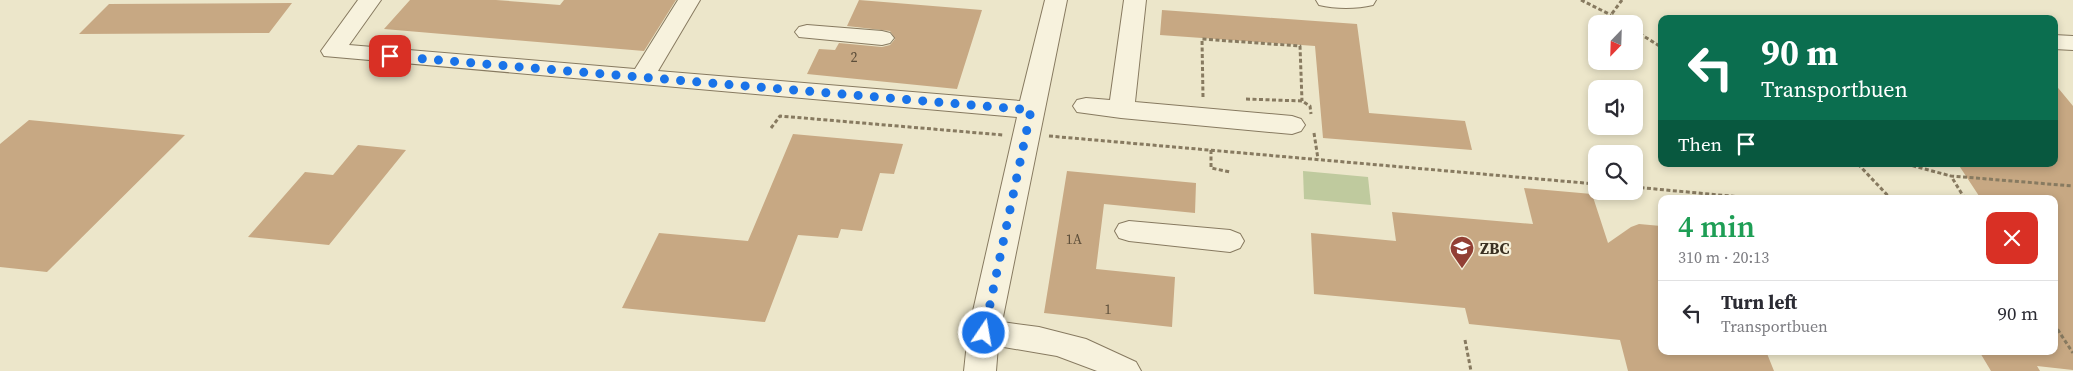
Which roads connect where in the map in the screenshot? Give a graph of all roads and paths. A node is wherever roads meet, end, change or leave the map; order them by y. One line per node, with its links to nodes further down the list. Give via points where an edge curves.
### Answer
1 (370, 0): 16 (street, via 333,51)
2 (689, 0): 16 (street)
3 (1056, 0): 21 (street)
4 (1135, 0): 20 (street)
5 (1328, 0): 6 (street)
6 (1365, 0)
7 (1581, 0): 9 (path)
8 (1622, 0): 9 (path)
9 (1611, 15)
10 (807, 32): 12 (street)
11 (1643, 36): 15 (path)
12 (882, 38)
13 (2058, 42): 14 (street)
14 (2073, 43)
15 (1658, 45)
16 (642, 77): 21 (street)
17 (1203, 97): 18 (path, via 1202,39 1300,46)
18 (1302, 101)
19 (1086, 106): 20 (street)
20 (1121, 110): 22 (street)
21 (1028, 122): 23 (path, via 1002,135 780,116); 24 (path); 40 (street)
22 (1292, 125)
23 (771, 128)
24 (1211, 150): 27 (path, via 1211,168); 29 (path)
25 (1861, 167): 33 (path)
26 (1917, 167): 28 (path)
27 (1230, 172)
28 (1951, 176): 30 (path); 34 (path)
29 (1588, 183)
30 (2073, 186)
31 (1643, 188): 32 (path)
32 (1719, 195)
33 (1887, 195)
34 (1963, 195)
35 (1129, 231): 36 (street)
36 (1230, 241)
37 (2058, 330): 39 (path)
38 (1465, 340): 42 (path)
39 (2073, 353)
40 (980, 358): 41 (street, via 1047,340 1102,358)
41 (1125, 371)
42 (1471, 371)

